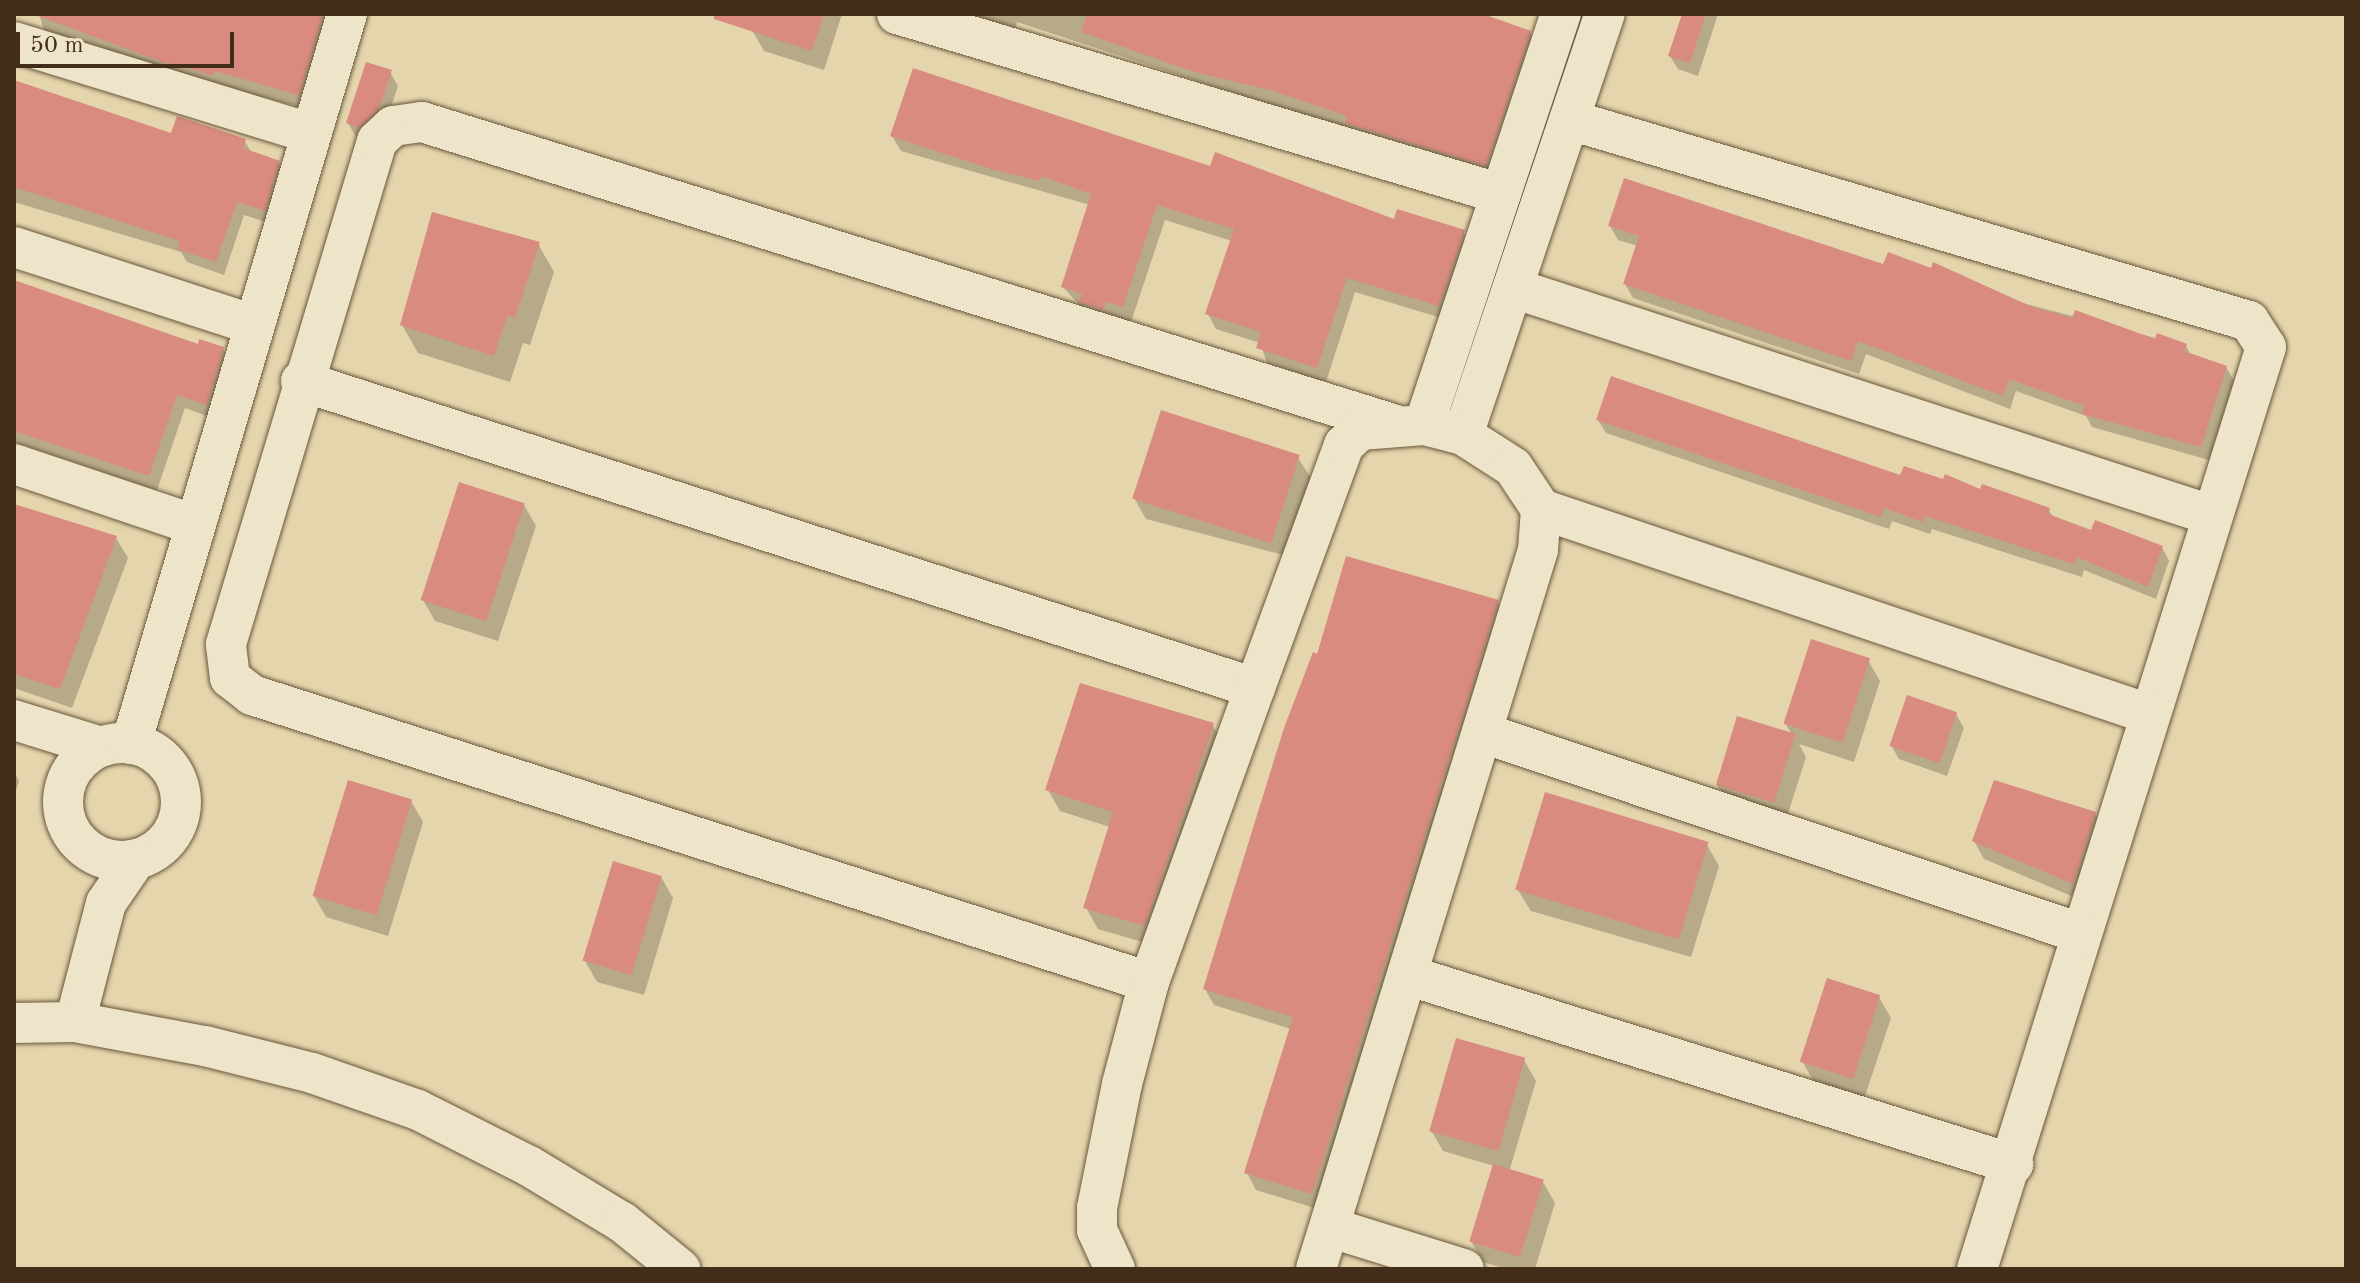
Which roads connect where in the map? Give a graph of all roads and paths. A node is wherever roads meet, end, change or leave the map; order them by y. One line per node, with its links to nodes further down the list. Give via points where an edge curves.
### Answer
1 (347, 14): 7 (street)
2 (897, 14): 8 (street)
3 (1561, 14): 8 (street)
4 (1605, 14): 6 (street)
5 (14, 42): 7 (street)
6 (1570, 120): 10 (street); 17 (street, via 2249,321 2266,347)
7 (310, 133): 11 (street)
8 (1501, 194): 13 (street)
9 (14, 247): 11 (street)
10 (1513, 288): 14 (street); 17 (street)
11 (254, 325): 18 (street)
12 (301, 381): 13 (street, via 377,141 393,126 422,122); 19 (street); 27 (street, via 226,644 230,678 252,695)
13 (1409, 424): 14 (street); 19 (street, via 1360,430 1344,445)
14 (1463, 435): 16 (street, via 1513,467)
15 (14, 464): 18 (street)
16 (1541, 509): 20 (street); 22 (street, via 1538,550)
17 (2211, 515): 20 (street)
18 (195, 525): 23 (street)
19 (1255, 688): 27 (street)
20 (2149, 714): 25 (street)
21 (14, 720): 23 (street)
22 (1483, 733): 25 (street); 26 (street)
23 (116, 745): 24 (street, via 71,772 63,810 81,845); 24 (street, via 159,756 171,770 181,805 167,840)
24 (117, 858): 28 (street)
25 (2080, 933): 30 (street)
26 (1410, 976): 30 (street); 31 (street)
27 (1149, 982): 33 (street, via 1097,1208 1097,1230)
28 (75, 1022): 29 (street); 32 (street, via 312,1073 418,1110 609,1214)
29 (14, 1023)
30 (2013, 1164): 36 (street)
31 (1332, 1228): 34 (street); 35 (street)
32 (680, 1269)
33 (1115, 1269)
34 (1316, 1269)
35 (1464, 1269)
36 (1977, 1269)

